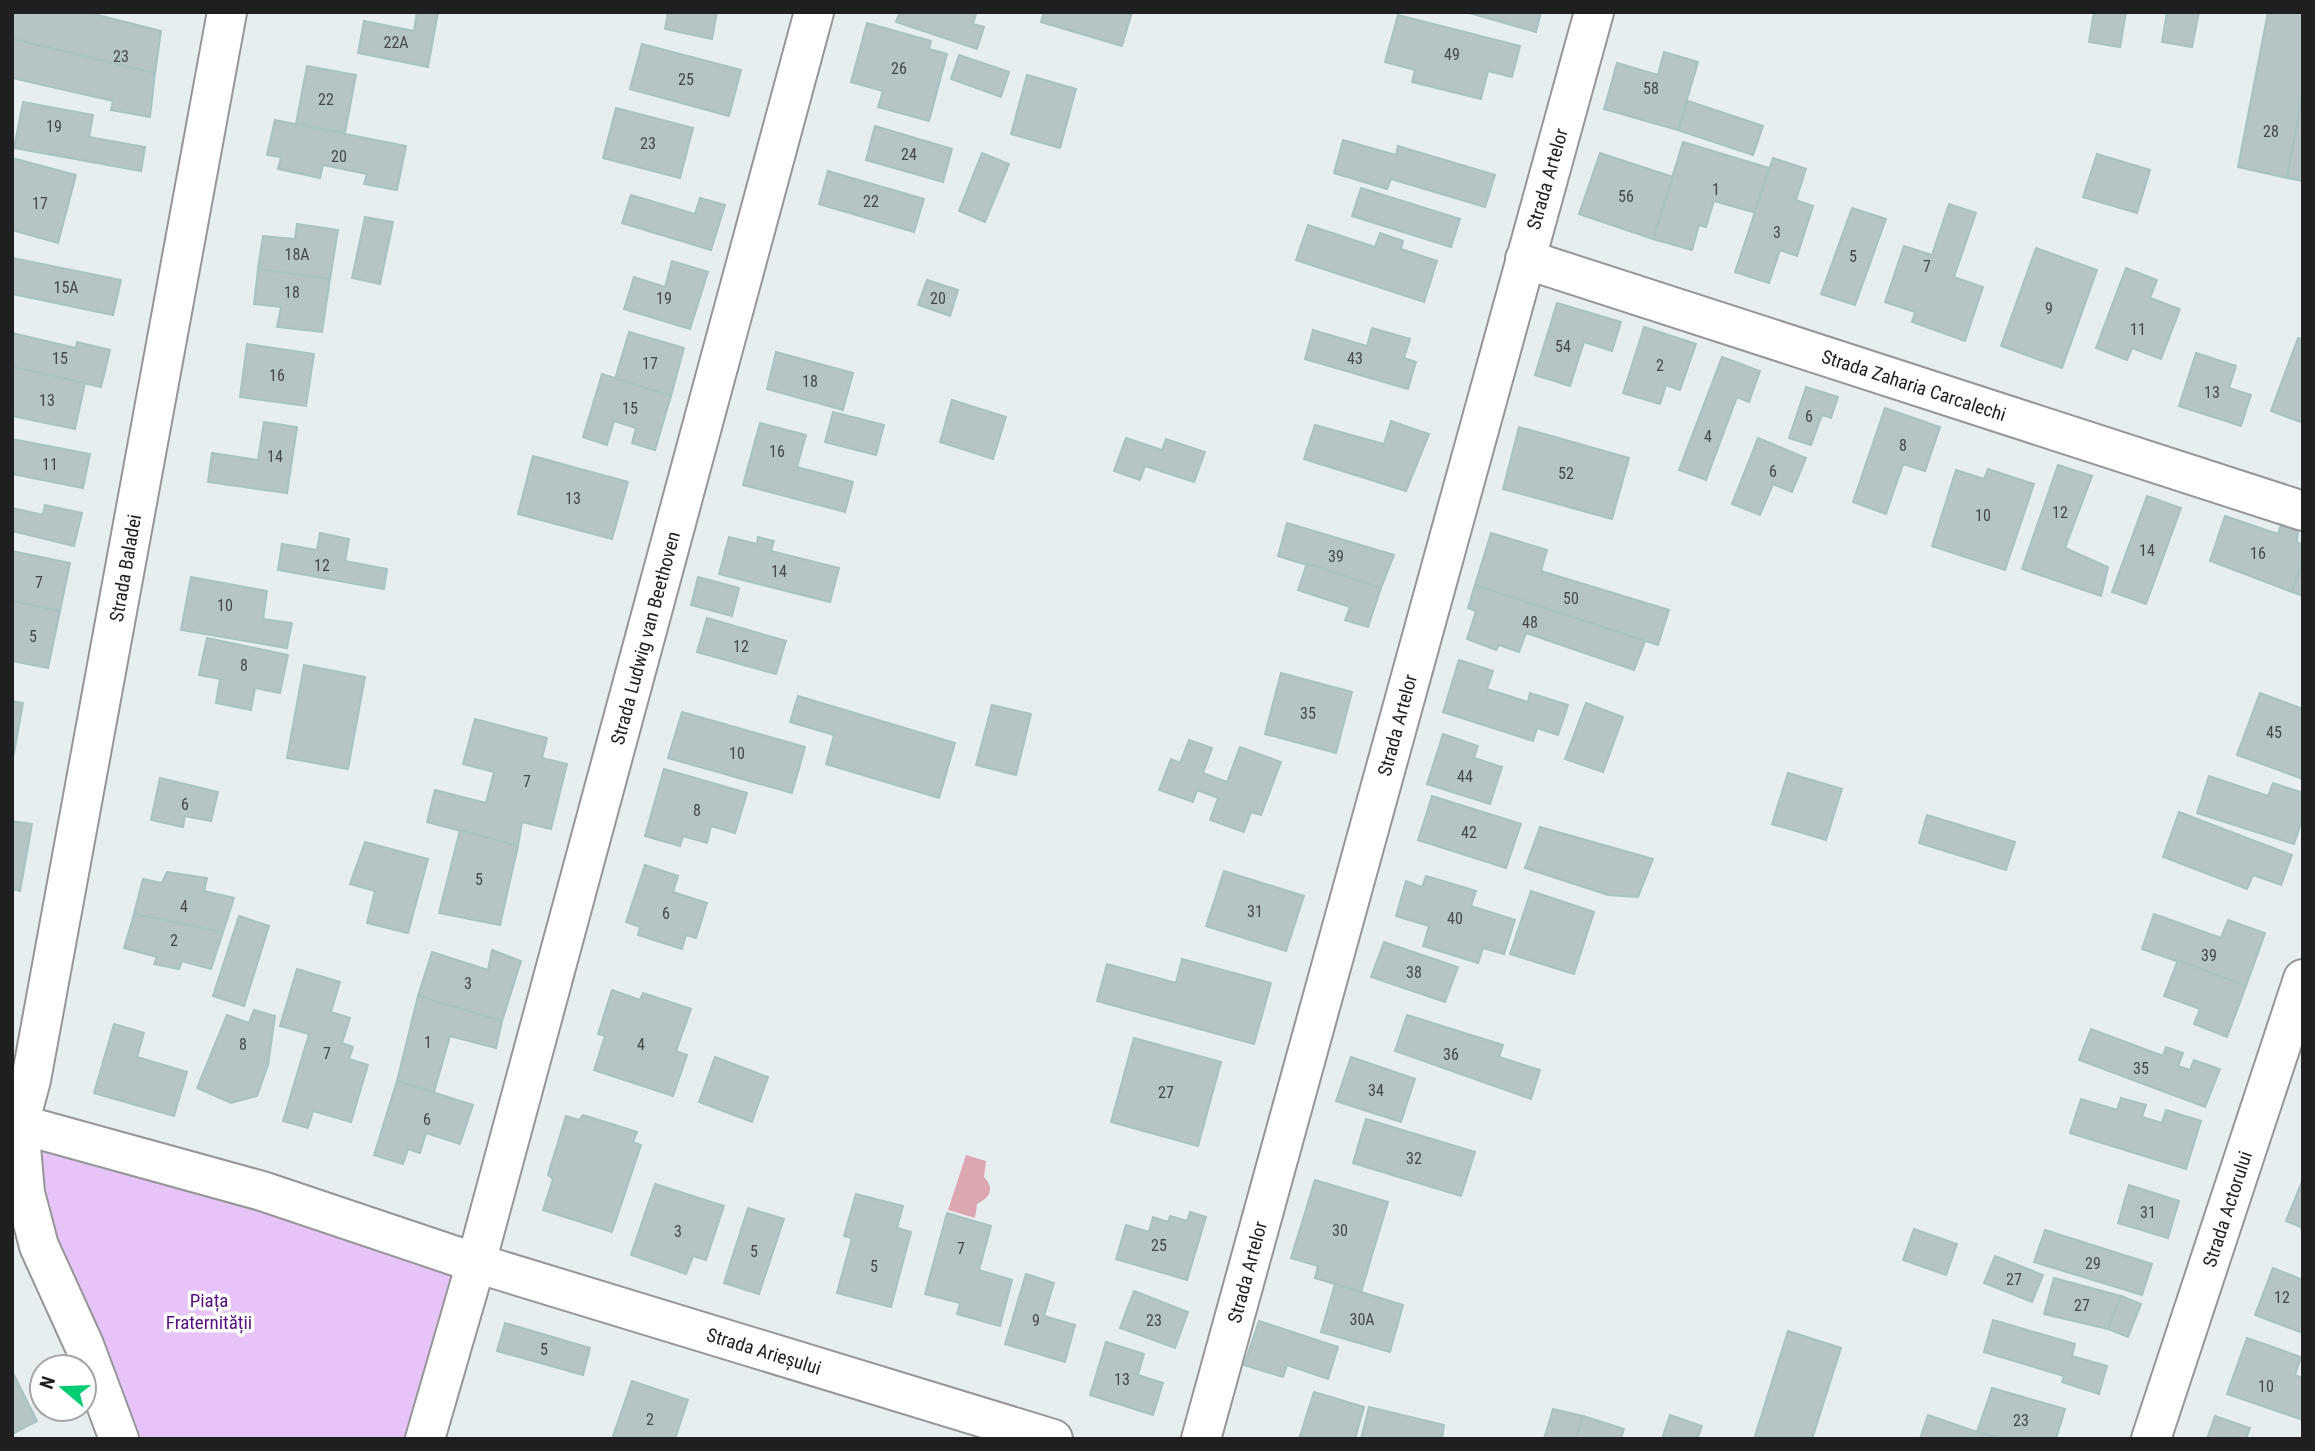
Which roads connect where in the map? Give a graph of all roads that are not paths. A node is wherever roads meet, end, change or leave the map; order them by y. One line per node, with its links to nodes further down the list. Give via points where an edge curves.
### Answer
1 (227, 12): 7 (street, Strada Baladei, via 31,1080)
2 (814, 12): 8 (street, Strada Ludwig van Beethoven)
3 (1594, 12): 4 (street, Strada Artelor)
4 (1525, 259): 5 (street, Strada Zaharia Carcalechi); 12 (street, Strada Artelor)
5 (2303, 510)
6 (2303, 979): 13 (street, Strada Actorului)
7 (16, 1123): 8 (street, via 262,1191); 9 (street, via 38,1246 84,1345)
8 (475, 1263): 10 (street); 11 (street, Strada Arieșului)
9 (119, 1439)
10 (425, 1439)
11 (1053, 1439)
12 (1201, 1439)
13 (2151, 1439)

